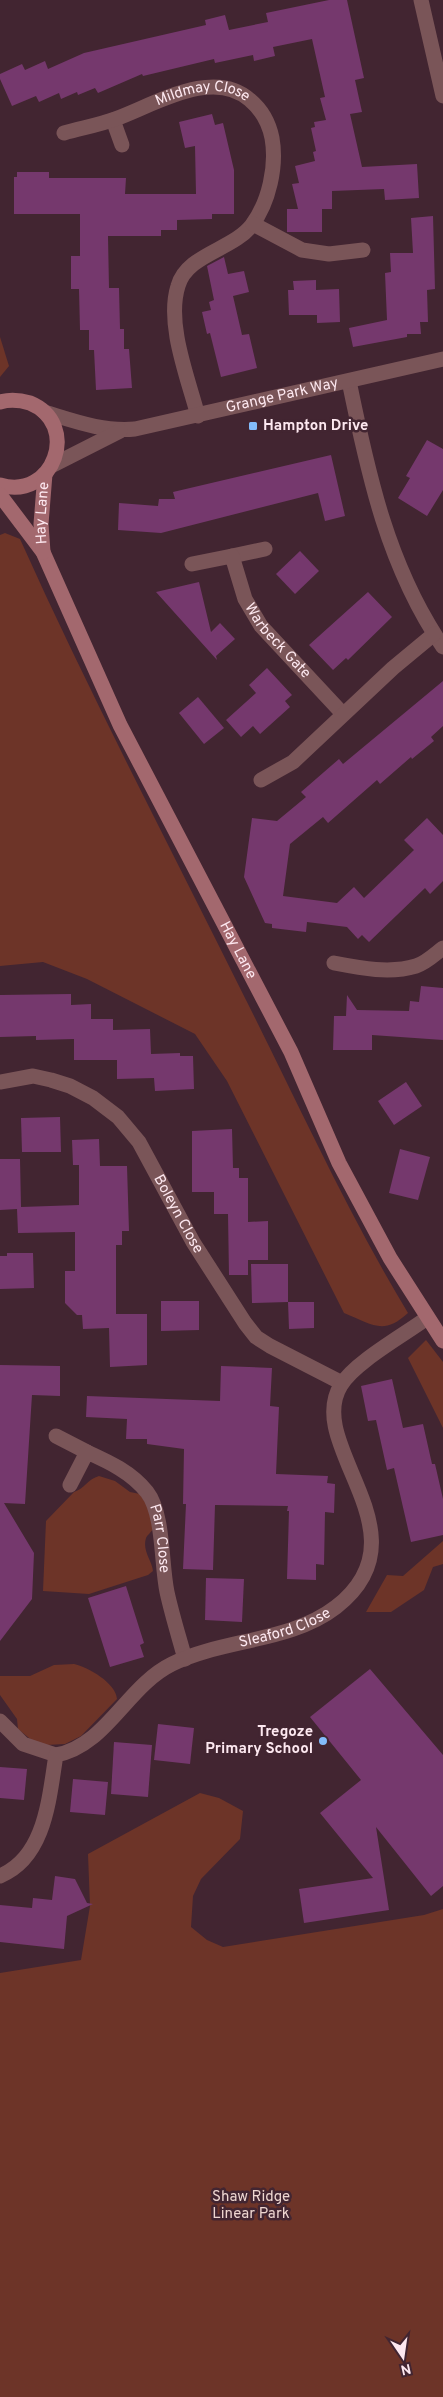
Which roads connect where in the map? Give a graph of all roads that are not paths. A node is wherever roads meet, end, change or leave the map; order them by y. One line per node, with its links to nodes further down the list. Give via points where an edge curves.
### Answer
1 (421, 0): 2 (street)
2 (436, 39): 3 (street)
3 (443, 96)
4 (113, 120): 5 (street, Mildmay Close); 6 (street); 7 (street, Mildmay Close, via 197,89 224,87 246,96 261,111 268,124 274,149 271,180)
5 (64, 133)
6 (122, 145)
7 (253, 224): 8 (street, via 302,250 329,254); 13 (street, Mildmay Close, via 244,234 192,266 178,285 174,309 176,325)
8 (363, 250)
9 (443, 359): 10 (street, Grange Park Way)
10 (349, 381): 13 (street, Grange Park Way); 22 (street, via 378,508 391,546)
11 (0, 402): 12 (street, Grange Park Way, via 25,402)
12 (44, 412): 14 (street, Grange Park Way, via 101,428); 15 (street, via 57,437 57,452)
13 (198, 416): 14 (street, Grange Park Way)
14 (121, 430): 15 (street, Grange Park Way)
15 (48, 470): 16 (street, Grange Park Way, via 35,482 24,486); 19 (street, Hay Lane, via 40,524)
16 (0, 485)
17 (0, 495): 19 (street, Hay Lane)
18 (265, 549): 20 (street)
19 (42, 552): 29 (street, Hay Lane, via 120,725 283,1036 339,1163 390,1258)
20 (232, 556): 21 (street); 24 (street, Warbeck Gate, via 246,599 261,626)
21 (192, 564)
22 (434, 634): 23 (street); 24 (street)
23 (443, 647)
24 (343, 714): 25 (street, via 293,762)
25 (261, 780)
26 (443, 948): 27 (street, via 418,965 401,969 382,970)
27 (334, 963)
28 (0, 1082): 31 (street, Boleyn Close, via 34,1076 51,1080 93,1098 118,1117 139,1142 170,1202 256,1337)
29 (427, 1318): 30 (street, Hay Lane); 31 (street, Sleaford Close, via 366,1361)
30 (443, 1341)
31 (342, 1384): 35 (street, Sleaford Close, via 336,1394 333,1411 335,1429 368,1515 371,1550 366,1570 353,1591 335,1608 310,1622)
32 (56, 1436): 33 (street, Parr Close)
33 (86, 1452): 34 (street); 35 (street, Parr Close, via 129,1474 153,1501 168,1594)
34 (70, 1485)
35 (186, 1659): 37 (street, Sleaford Close, via 171,1664 140,1688 89,1742 72,1752)
36 (0, 1721): 37 (street, via 23,1744)
37 (56, 1755): 38 (street, via 45,1816 35,1842 24,1859)
38 (0, 1876)

